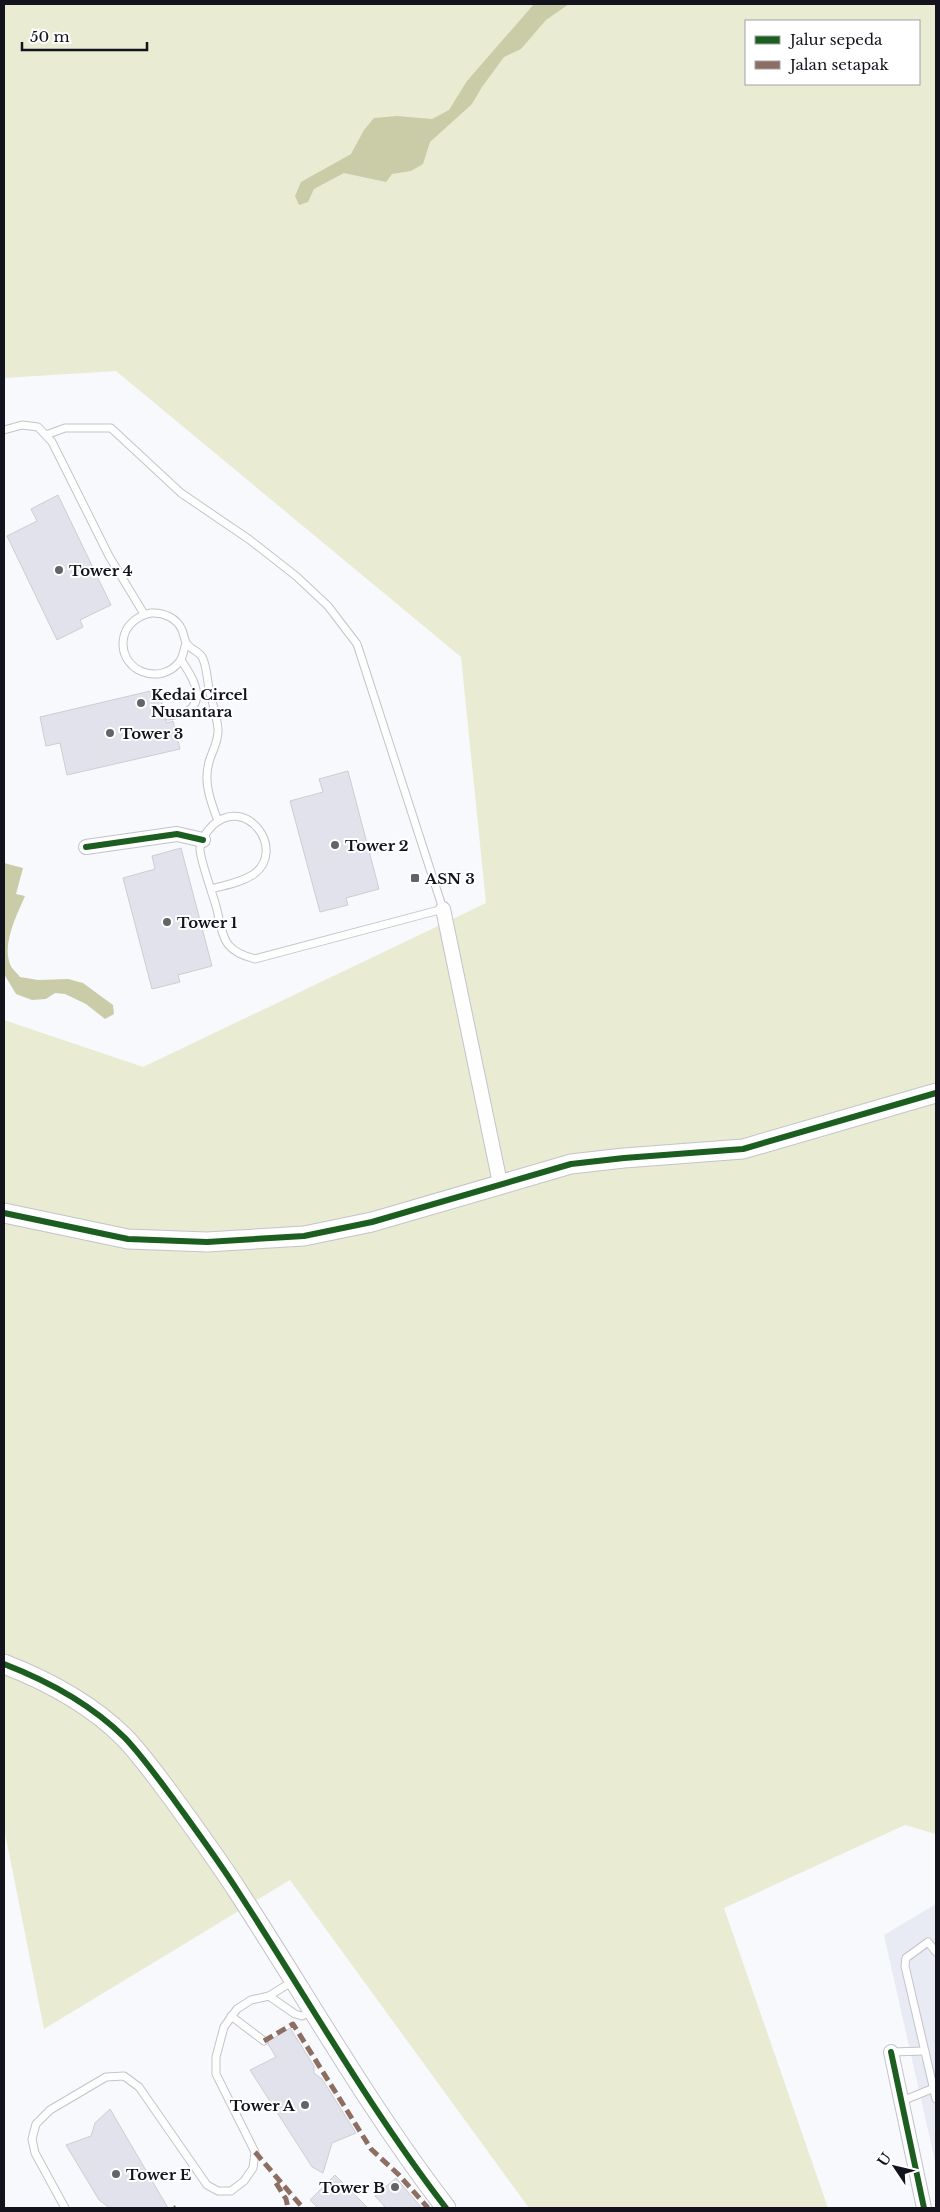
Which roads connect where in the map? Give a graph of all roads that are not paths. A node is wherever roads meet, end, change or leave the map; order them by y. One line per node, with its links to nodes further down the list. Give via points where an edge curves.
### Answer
1 (4, 430): 2 (lane, via 22,425 38,427)
2 (46, 436): 3 (lane, via 52,442 109,556); 11 (lane, via 65,428 110,428 181,493 250,540 328,606 356,644)
3 (144, 614): 4 (lane, via 158,612 172,618 182,629); 5 (lane, via 131,622 124,636 123,650 130,664 142,673 156,675 171,671)
4 (186, 643): 5 (lane); 7 (lane, via 203,657 218,730 207,779 209,798)
5 (181, 660): 6 (lane, via 197,692 193,706 186,712)
6 (168, 716)
7 (218, 821): 8 (lane, via 206,832); 10 (lane, via 236,816 252,821 261,831 266,848 255,873)
8 (203, 840): 9 (street, via 178,834); 10 (lane, via 200,848)
9 (86, 847)
10 (211, 889): 11 (lane, via 224,936 232,950 255,959)
11 (443, 910): 13 (street)
12 (936, 1093): 13 (street, via 743,1149 571,1164)
13 (500, 1183): 14 (street, via 362,1224 304,1236 207,1242 128,1239)
14 (4, 1213)
15 (4, 1664): 17 (street, via 64,1692 98,1714 125,1738 211,1850)
16 (936, 1952): 22 (lane, via 928,1942 906,1958 905,1966)
17 (295, 1980): 18 (lane); 19 (street)
18 (269, 1996): 19 (lane, via 295,2014 302,2016); 20 (lane, via 251,2000 236,2009)
19 (314, 2010): 28 (street, via 396,2142)
20 (232, 2016): 21 (lane); 27 (lane, via 224,2027 216,2057 216,2074 255,2152 253,2168 244,2181 231,2190 218,2191 207,2185 138,2087 124,2076 106,2076 50,2110 36,2124 32,2139 34,2153)
21 (264, 2041)
22 (925, 2051): 23 (lane); 24 (lane)
23 (891, 2052): 26 (street)
24 (934, 2088): 25 (lane); 26 (lane)
25 (936, 2099)
26 (902, 2102): 29 (street)
27 (65, 2208)
28 (446, 2208)
29 (924, 2208)

